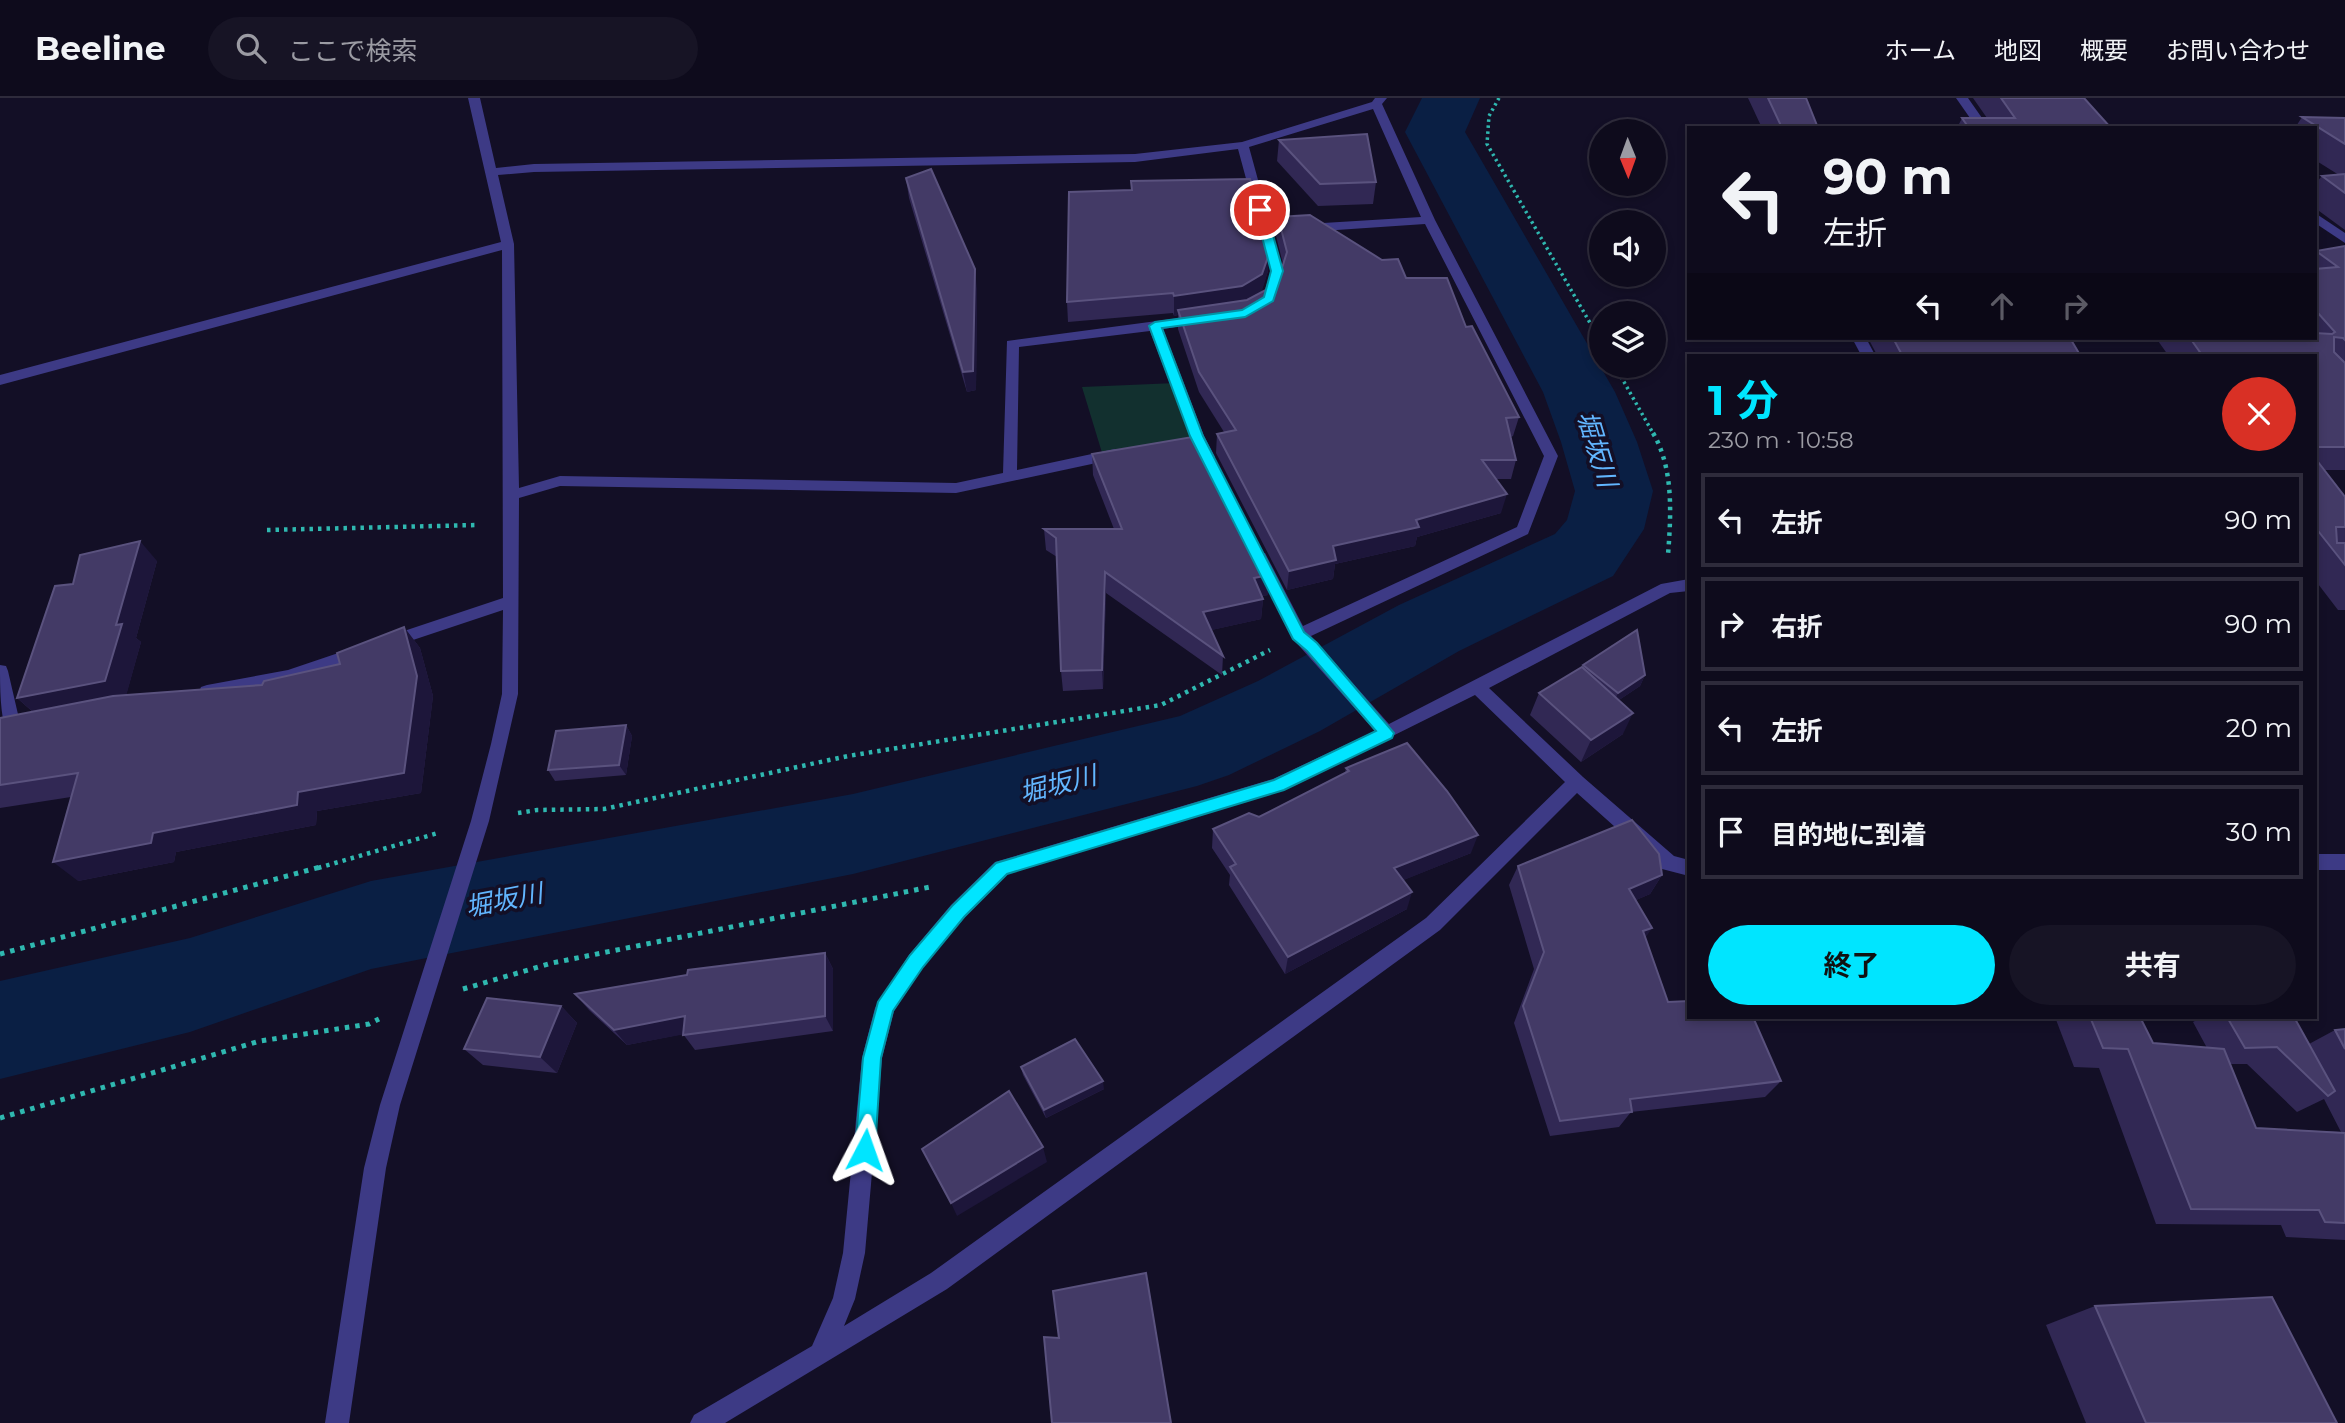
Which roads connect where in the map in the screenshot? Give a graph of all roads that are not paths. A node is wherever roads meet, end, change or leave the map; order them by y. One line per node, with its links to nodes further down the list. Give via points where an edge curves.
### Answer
1 (474, 98): 6 (street)
2 (1962, 98): 4 (street)
3 (1379, 101): 5 (street); 8 (street)
4 (1982, 126)
5 (1243, 145): 6 (street, via 1135,158); 9 (street)
6 (492, 172): 11 (street)
7 (2317, 218): 10 (street)
8 (1429, 220): 9 (street); 23 (street, via 1552,456 1523,530)
9 (1280, 230): 12 (street, via 1277,271 1269,298)
10 (2345, 239)
11 (508, 244): 15 (street); 19 (street)
12 (1245, 313)
13 (1220, 317): 14 (street)
14 (1155, 326): 17 (street, via 1190,438); 18 (street, via 1012,344)
15 (0, 380)
16 (1130, 450): 18 (street)
17 (1216, 474)
18 (1010, 476): 19 (street, via 956,488 560,481)
19 (512, 495): 22 (street)
20 (1254, 548): 23 (street)
21 (1687, 586): 25 (street, via 1667,588)
22 (509, 602): 26 (street, via 289,676); 34 (street, via 510,694 500,744 479,825 390,1105 375,1168)
23 (1305, 641): 28 (street)
24 (0, 671): 27 (street, via 13,731)
25 (1476, 686): 28 (street); 29 (street)
26 (184, 697)
27 (39, 725)
28 (1387, 733): 33 (street, via 1278,785 1002,868 958,911 885,1008 872,1058 855,1253 844,1299)
29 (1577, 782): 32 (street, via 1669,863); 33 (street, via 1433,924 939,1281)
30 (2317, 862): 31 (street)
31 (2345, 862)
32 (1687, 868)
33 (820, 1354): 35 (street)
34 (337, 1423)
35 (702, 1423)

